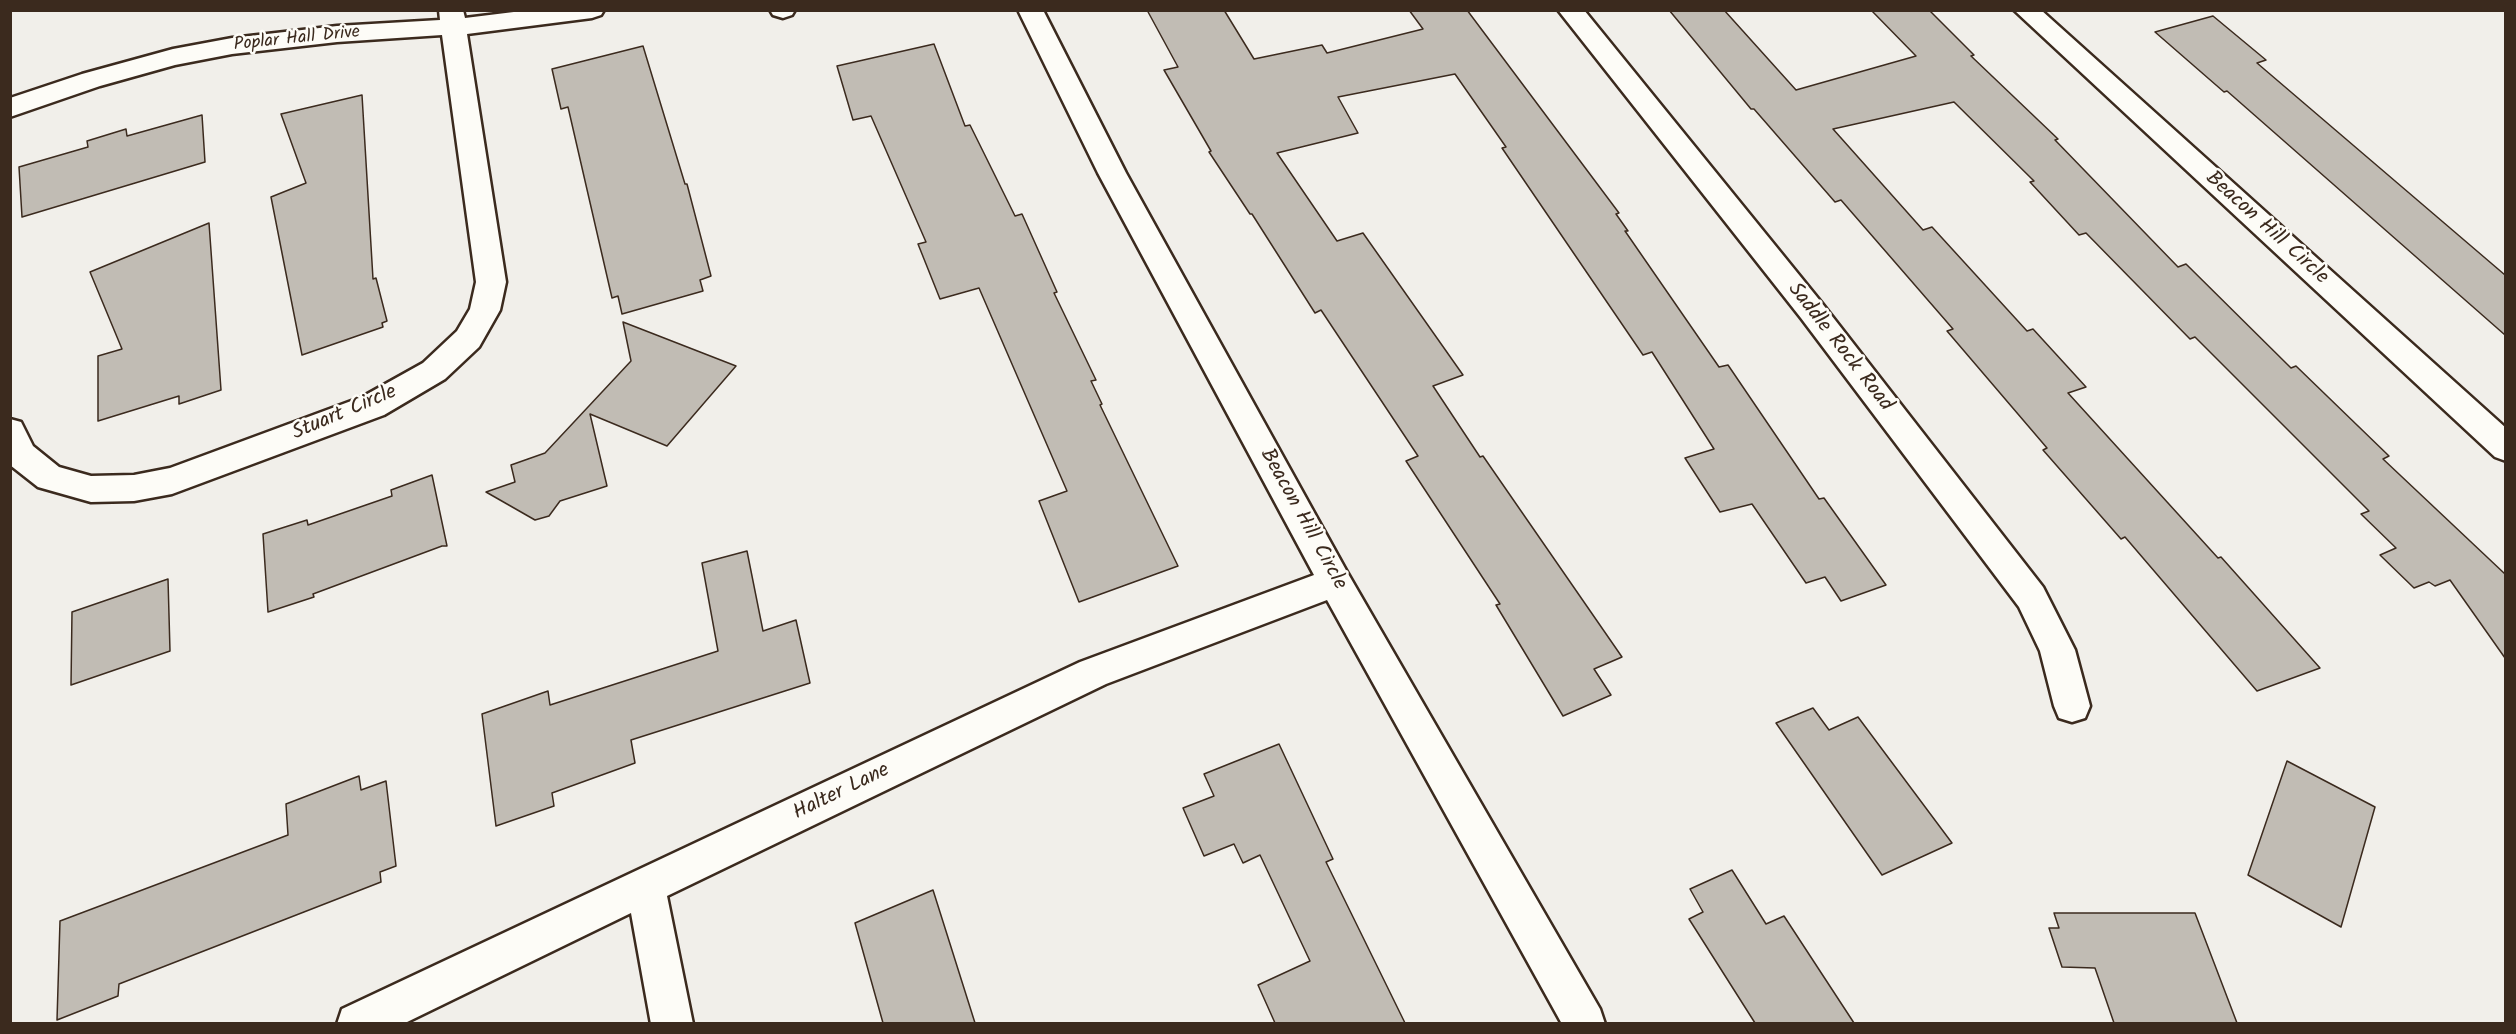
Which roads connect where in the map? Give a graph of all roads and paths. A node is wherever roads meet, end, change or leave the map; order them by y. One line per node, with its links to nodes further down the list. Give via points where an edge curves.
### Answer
1 (592, 10): 5 (street, Poplar Hall Drive)
2 (1030, 10): 9 (street, Beacon Hill Circle, via 1112,172)
3 (1570, 10): 10 (street, Saddle Rock Road, via 1811,310 2031,597 2057,650)
4 (2026, 10): 8 (street, Beacon Hill Circle)
5 (452, 19): 6 (street, Poplar Hall Drive, via 173,57); 7 (street, Stuart Circle, via 490,282 485,310 468,339 434,371 373,406 172,481 134,488 91,489 49,478 21,455)
6 (10, 108)
7 (10, 431)
8 (2505, 448)
9 (1335, 582): 11 (street, Halter Lane, via 1093,673); 14 (street, Beacon Hill Circle)
10 (2072, 706)
11 (646, 886): 12 (street, Halter Lane); 13 (street)
12 (357, 1023)
13 (672, 1023)
14 (1585, 1023)

